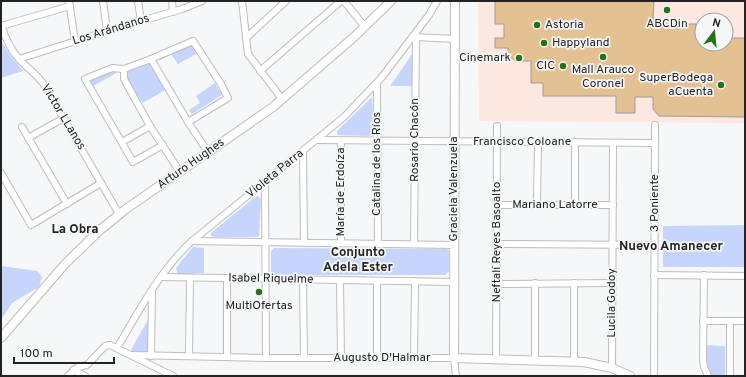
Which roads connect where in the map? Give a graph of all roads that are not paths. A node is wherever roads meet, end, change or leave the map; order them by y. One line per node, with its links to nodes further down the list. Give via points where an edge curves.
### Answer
1 (103, 1): 17 (street)
2 (138, 1): 14 (street)
3 (172, 1): 13 (street)
4 (202, 1): 13 (street, Los Arándanos)
5 (242, 1): 19 (street)
6 (286, 1): 19 (street)
7 (341, 1): 25 (street)
8 (344, 1): 16 (street)
9 (391, 1): 16 (street, Arturo Hughes)
10 (437, 1): 18 (street, Violeta Parra)
11 (455, 1): 20 (street, Graciela Valenzuela)
12 (69, 3): 15 (street); 21 (street)
13 (173, 12): 14 (street, Los Arándanos)
14 (141, 21): 17 (street, Los Arándanos)
15 (1, 26): 22 (street, Victor LLanos, via 6,40)
16 (365, 27): 27 (street, Arturo Hughes)
17 (107, 31): 21 (street, Los Arándanos)
18 (414, 37): 20 (street); 26 (street, Violeta Parra); 38 (street, Rosario Chacón)
19 (246, 38): 25 (street, via 248,56)
20 (455, 39): 39 (street, Graciela Valenzuela)
21 (74, 41): 22 (street, Los Arándanos)
22 (19, 59): 28 (street, Victor LLanos, via 42,82)
23 (151, 60): 24 (street); 29 (street); 29 (street, via 193,41 221,84 228,98)
24 (124, 69): 31 (street, via 124,79); 40 (street, via 112,68 85,79)
25 (260, 72): 27 (street)
26 (377, 84): 35 (street, Violeta Parra); 37 (street, Catalina de los Ríos)
27 (282, 99): 47 (street, Arturo Hughes)
28 (64, 118): 34 (street); 52 (street, Victor LLanos)
29 (188, 122): 47 (street)
30 (655, 125): 45 (street, 3 Poniente)
31 (150, 126): 40 (street); 46 (street)
32 (497, 126): 41 (street, Neftalí Reyes Basoalto)
33 (22, 127): 34 (street)
34 (28, 138): 53 (street)
35 (317, 140): 36 (street, Francisco Coloane); 48 (street, Violeta Parra)
36 (341, 140): 37 (street, Francisco Coloane); 62 (street, María de Erdoíza)
37 (377, 141): 38 (street, Francisco Coloane); 63 (street, Catalina de los Ríos)
38 (415, 141): 39 (street, Francisco Coloane); 64 (street, Rosario Chacón)
39 (455, 141): 41 (street, Francisco Coloane); 67 (street, Graciela Valenzuela)
40 (122, 142): 46 (street, via 133,162)
41 (497, 142): 42 (street, Francisco Coloane); 54 (street, Neftalí Reyes Basoalto)
42 (538, 142): 43 (street, Francisco Coloane); 55 (street)
43 (575, 142): 44 (street, Francisco Coloane); 56 (street)
44 (613, 142): 45 (street, Francisco Coloane); 57 (street, Lucila Godoy)
45 (655, 143): 68 (street, 3 Poniente)
46 (163, 145): 49 (street)
47 (208, 152): 49 (street, Arturo Hughes)
48 (303, 152): 51 (street, Violeta Parra); 61 (street)
49 (180, 172): 58 (street, Arturo Hughes)
50 (1, 173): 53 (street, via 31,225)
51 (265, 182): 59 (street, Violeta Parra); 60 (street)
52 (101, 183): 53 (street); 58 (street, Victor LLanos)
53 (67, 204)
54 (497, 205): 55 (street, Mariano Latorre); 65 (street, Neftalí Reyes Basoalto)
55 (537, 205): 56 (street, Mariano Latorre)
56 (575, 205): 57 (street, Mariano Latorre)
57 (613, 205): 66 (street, Lucila Godoy)
58 (119, 214): 89 (street, Arturo Hughes, via 68,261)
59 (192, 241): 60 (street); 72 (street, Violeta Parra)
60 (266, 242): 61 (street); 75 (street)
61 (304, 243): 62 (street)
62 (341, 243): 63 (street)
63 (378, 244): 64 (street)
64 (414, 244): 67 (street)
65 (496, 244): 66 (street); 84 (street, Neftalí Reyes Basoalto)
66 (612, 244): 68 (street); 83 (street, Lucila Godoy)
67 (454, 245): 80 (street, Graciela Valenzuela)
68 (654, 245): 69 (street, 3 Poniente)
69 (654, 275): 70 (street); 112 (street, 3 Poniente)
70 (704, 275): 71 (street); 86 (street)
71 (745, 276)
72 (161, 277): 73 (street, Isabel Riquelme); 85 (street, Violeta Parra)
73 (190, 278): 74 (street, Isabel Riquelme); 93 (street)
74 (227, 279): 75 (street, Isabel Riquelme); 94 (street)
75 (266, 279): 76 (street, Isabel Riquelme); 95 (street)
76 (303, 280): 77 (street, Isabel Riquelme); 96 (street)
77 (340, 280): 78 (street, Isabel Riquelme); 97 (street)
78 (377, 281): 79 (street, Isabel Riquelme); 98 (street)
79 (414, 281): 80 (street, Isabel Riquelme); 99 (street)
80 (454, 282): 100 (street, Graciela Valenzuela)
81 (535, 283): 82 (street); 84 (street); 102 (street)
82 (574, 283): 83 (street); 103 (street)
83 (612, 283): 105 (street, Lucila Godoy)
84 (496, 284): 101 (street, Neftalí Reyes Basoalto)
85 (152, 290): 90 (street, Violeta Parra); 92 (street)
86 (703, 321): 87 (street); 113 (street, via 703,359)
87 (730, 321): 88 (street); 114 (street)
88 (745, 321)
89 (1, 338)
90 (117, 348): 91 (street); 104 (street, via 105,346)
91 (132, 356): 92 (street, Augusto D'Halmar); 109 (street)
92 (151, 356): 93 (street, Augusto D'Halmar)
93 (189, 356): 94 (street, Augusto D'Halmar)
94 (226, 357): 95 (street, Augusto D'Halmar)
95 (266, 358): 96 (street, Augusto D'Halmar)
96 (304, 358): 97 (street, Augusto D'Halmar)
97 (341, 358): 98 (street, Augusto D'Halmar)
98 (377, 358): 99 (street, Augusto D'Halmar)
99 (414, 358): 100 (street, Augusto D'Halmar)
100 (454, 358): 101 (street, Augusto D'Halmar); 110 (street, Graciela Valenzuela)
101 (496, 359): 102 (street, Augusto D'Halmar)
102 (535, 360): 103 (street, Augusto D'Halmar)
103 (574, 361): 105 (street, Augusto D'Halmar)
104 (87, 365): 106 (street); 108 (street)
105 (612, 368): 111 (street, Augusto D'Halmar)
106 (73, 370): 107 (street); 108 (street)
107 (68, 376)
108 (84, 376)
109 (172, 376)
110 (456, 376)
111 (630, 376)
112 (654, 376)
113 (708, 376)
114 (730, 376)

